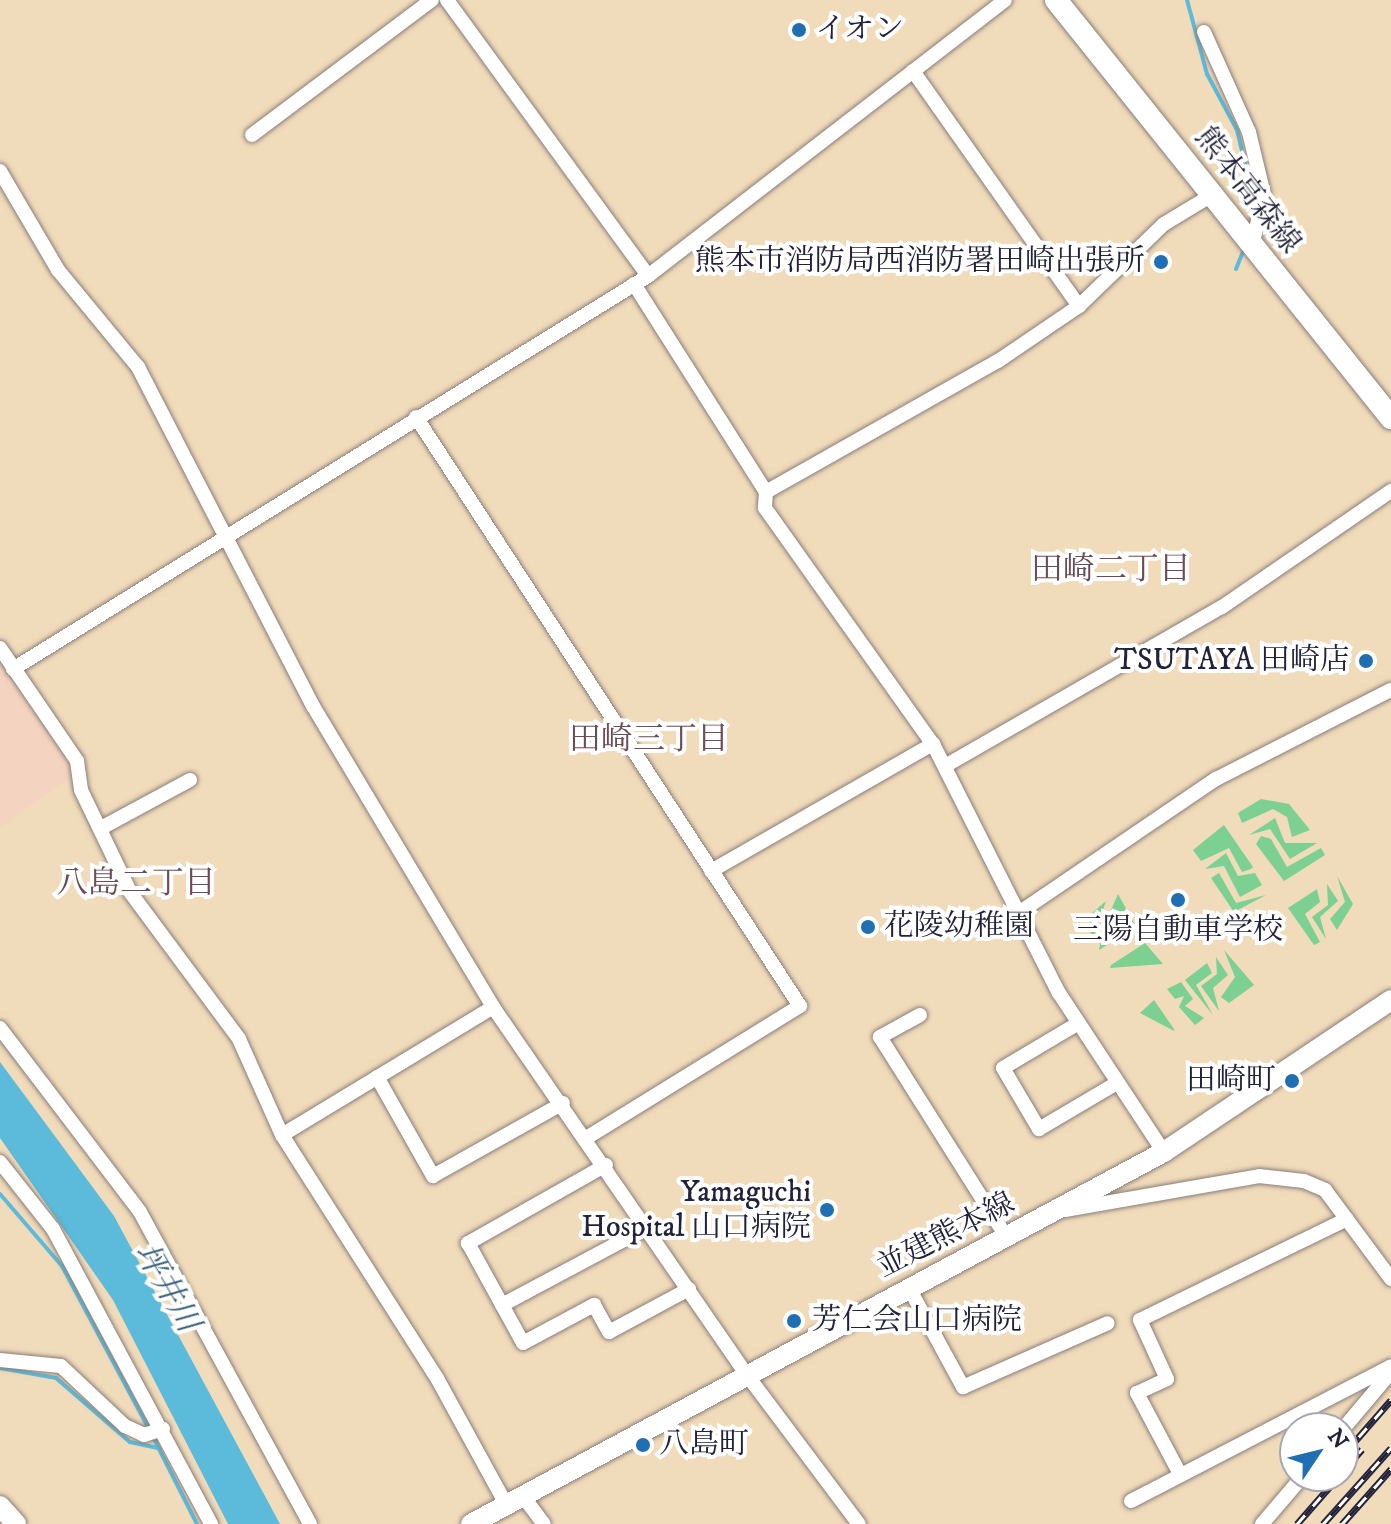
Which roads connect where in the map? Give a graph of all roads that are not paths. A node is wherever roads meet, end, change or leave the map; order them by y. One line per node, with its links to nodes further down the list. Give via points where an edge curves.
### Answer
1 (432, 0): 7 (street)
2 (447, 0): 11 (street)
3 (1005, 0): 6 (street)
4 (1056, 0): 9 (main road, 熊本高森線)
5 (1204, 32): 10 (street, via 1249,132 1264,195)
6 (913, 71): 11 (street); 13 (street)
7 (252, 135)
8 (0, 171): 18 (street, via 58,270 138,367)
9 (1212, 195): 10 (main road, 熊本高森線); 13 (street, via 1164,224)
10 (1252, 246): 15 (main road, 熊本高森線)
11 (648, 276): 12 (street)
12 (634, 284): 14 (street); 17 (street)
13 (1079, 306): 17 (street)
14 (416, 417): 18 (street); 26 (street)
15 (1391, 418)
16 (1391, 491): 23 (street, via 1222,607)
17 (766, 492): 22 (street, via 765,508)
18 (226, 531): 20 (street); 29 (street, via 313,706)
19 (0, 648): 20 (street)
20 (13, 669): 25 (street, via 77,761 81,790)
21 (1391, 690): 27 (street, via 1216,779)
22 (933, 744): 23 (street); 26 (street)
23 (945, 766): 27 (street)
24 (190, 780): 25 (street)
25 (103, 827): 36 (street, via 130,892 239,1039)
26 (711, 871): 37 (street, via 800,1006)
27 (1020, 912): 31 (street)
28 (1391, 1000): 38 (main road, 並建熊本線)
29 (493, 1007): 33 (street); 35 (street)
30 (920, 1015): 44 (street, via 880,1037)
31 (1077, 1024): 34 (street); 34 (street, via 1003,1068 1039,1129)
32 (0, 1028): 62 (street, via 140,1212)
33 (377, 1077): 35 (street, via 433,1176); 36 (street)
34 (1115, 1084): 38 (street)
35 (563, 1103): 37 (street)
36 (282, 1135): 57 (street)
37 (588, 1137): 40 (street)
38 (1164, 1152): 41 (main road, 並建熊本線)
39 (0, 1162): 54 (street, via 53,1229)
40 (606, 1165): 43 (street); 48 (street, via 468,1243)
41 (1061, 1211): 42 (street, via 1259,1176 1325,1190); 44 (main road, 並建熊本線)
42 (1347, 1219): 45 (street); 55 (street, via 1140,1320 1167,1379 1137,1393)
43 (648, 1227): 47 (street); 48 (street)
44 (1007, 1238): 46 (main road, 並建熊本線)
45 (1391, 1279)
46 (909, 1288): 49 (street, via 963,1387); 52 (main road, 並建熊本線)
47 (689, 1289): 48 (street, via 609,1332 594,1305 523,1343); 52 (street)
48 (502, 1305)
49 (1108, 1323)
50 (0, 1360): 54 (street, via 61,1366 125,1426 144,1435)
51 (1391, 1369): 53 (street); 55 (street)
52 (747, 1375): 57 (main road, 並建熊本線); 65 (street)
53 (1357, 1412)
54 (163, 1429): 61 (street)
55 (1180, 1474): 58 (street)
56 (1289, 1492): 66 (street)
57 (514, 1499): 63 (main road, 並建熊本線); 64 (street)
58 (1131, 1501)
59 (0, 1506): 60 (main road)
60 (16, 1524)
61 (211, 1524)
62 (310, 1524)
63 (471, 1524)
64 (544, 1524)
65 (859, 1524)
66 (1262, 1524)

